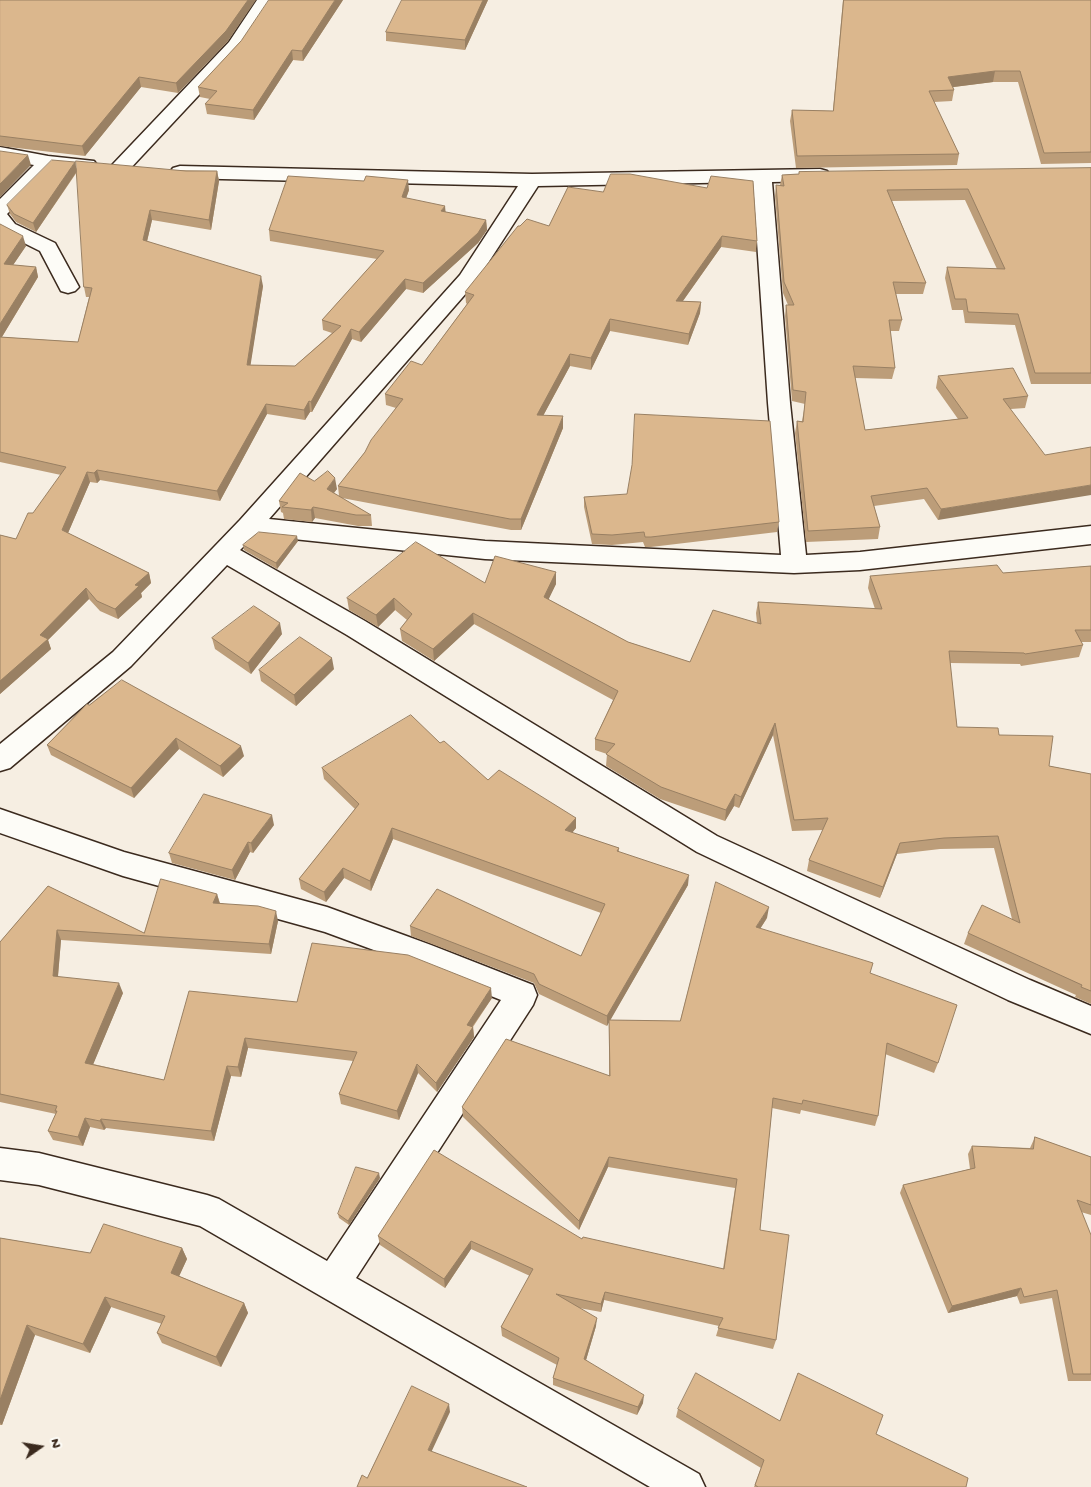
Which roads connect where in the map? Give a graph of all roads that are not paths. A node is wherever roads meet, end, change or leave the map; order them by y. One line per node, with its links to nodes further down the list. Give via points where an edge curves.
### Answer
1 (266, 0): 4 (street, via 235,46)
2 (0, 153): 3 (street)
3 (48, 162): 4 (street); 8 (street)
4 (120, 168): 7 (street, via 231,174)
5 (840, 175): 6 (street)
6 (762, 176): 7 (street); 14 (street)
7 (532, 180): 11 (street, via 468,279)
8 (0, 210)
9 (0, 218): 10 (street, via 8,228 48,247)
10 (68, 287)
11 (249, 526): 13 (street); 14 (street, via 485,550)
12 (1091, 535): 14 (street, via 860,562)
13 (224, 552): 15 (street, via 122,659); 17 (street, via 356,628 707,844 1019,990)
14 (794, 564)
15 (0, 760)
16 (0, 821): 19 (street, via 123,864 327,920 522,995)
17 (1091, 1020)
18 (0, 1164): 19 (street, via 39,1169 207,1211)
19 (333, 1283): 20 (street)
20 (686, 1487)

